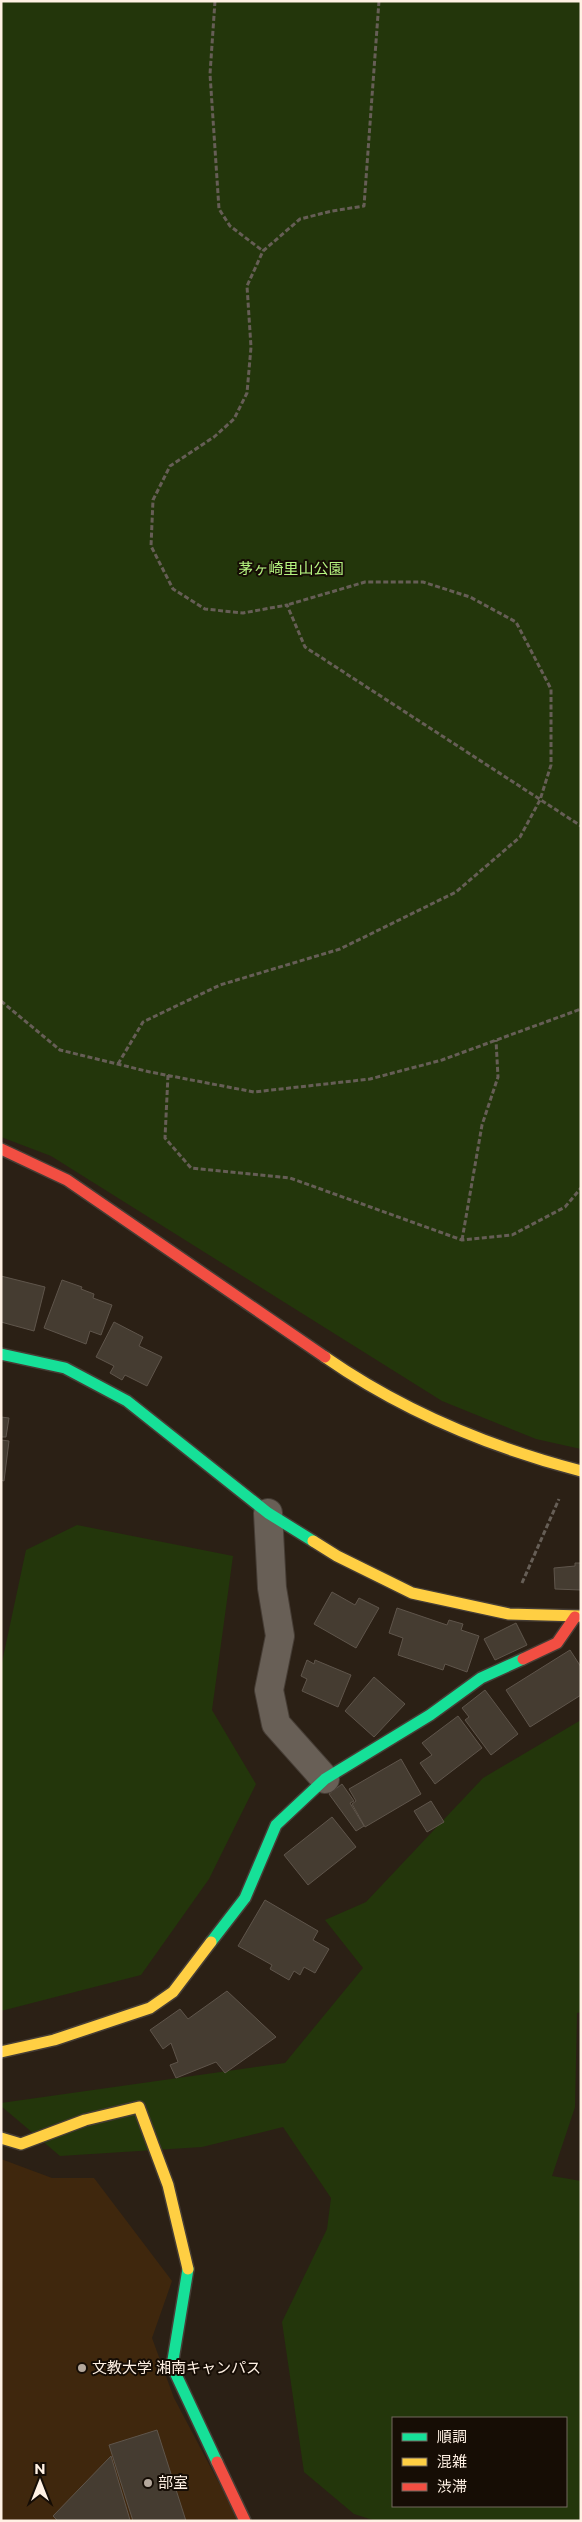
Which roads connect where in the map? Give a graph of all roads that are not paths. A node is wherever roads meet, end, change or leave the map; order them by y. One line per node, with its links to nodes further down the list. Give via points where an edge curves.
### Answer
1 (1, 1149): 3 (street, via 67,1180 355,1378 433,1420 523,1456)
2 (1, 1354): 4 (street, via 65,1368 127,1401)
3 (576, 1470)
4 (268, 1513): 5 (street, via 336,1556 412,1593 509,1614); 6 (street, via 272,1588 280,1636 269,1690 276,1724)
5 (578, 1617): 6 (street, via 557,1643 481,1678 430,1715)
6 (325, 1779): 7 (street, via 276,1825 245,1898 173,1992 150,2008 54,2040)
7 (1, 2052)
8 (1, 2138): 9 (street, via 22,2144 85,2120 139,2107 168,2185 189,2273 172,2366)
9 (245, 2521)

